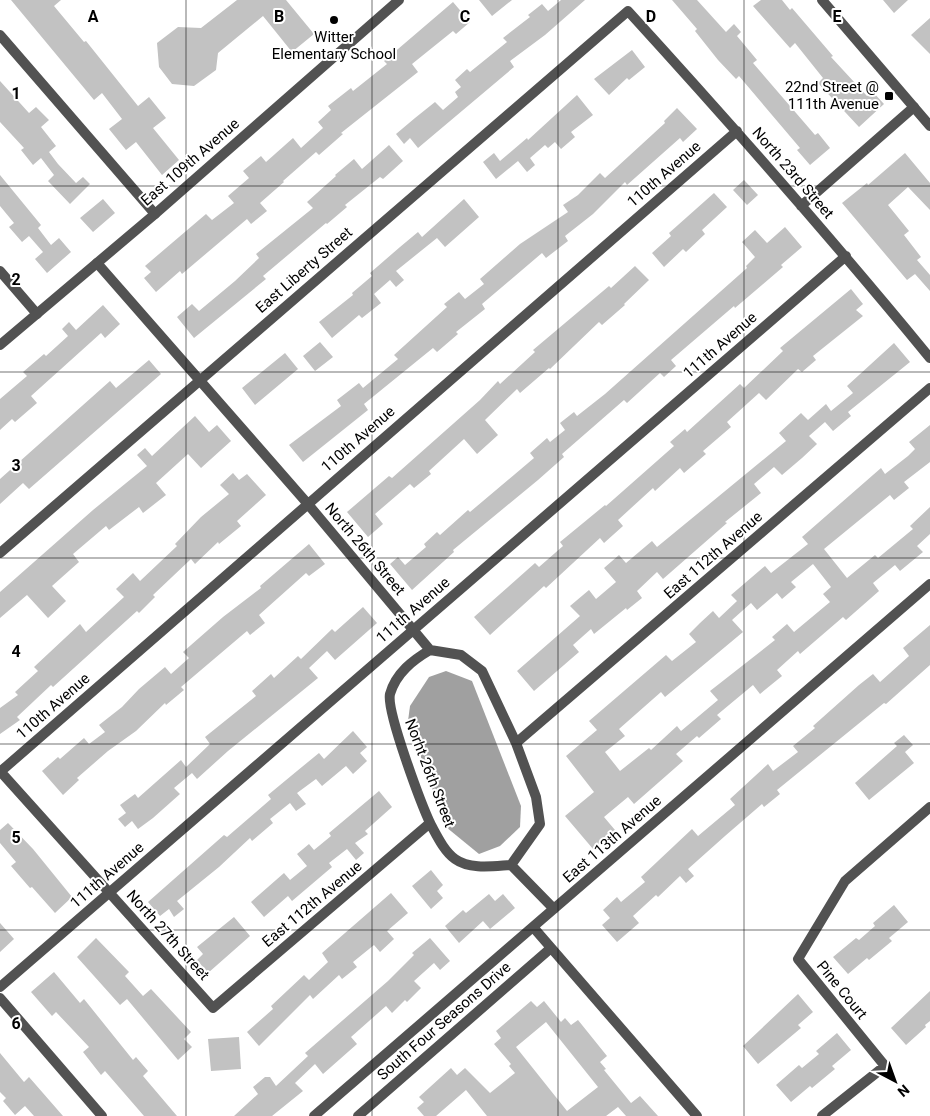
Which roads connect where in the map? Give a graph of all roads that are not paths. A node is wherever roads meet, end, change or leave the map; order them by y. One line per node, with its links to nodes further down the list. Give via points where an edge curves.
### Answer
1 (399, 0): 9 (street, East 109th Avenue)
2 (822, 0): 5 (street)
3 (628, 11): 7 (street, North 23rd Street); 16 (street, East Liberty Street)
4 (0, 36): 9 (street)
5 (914, 107): 6 (street); 8 (street)
6 (930, 126)
7 (737, 131): 8 (street, North 23rd Street); 18 (street, 110th Avenue)
8 (801, 206): 10 (street, North 23rd Street)
9 (155, 214): 11 (street, East 109th Avenue)
10 (846, 256): 15 (street, North 23rd Street); 21 (street, 111th Avenue)
11 (97, 263): 13 (street, East 109th Avenue); 16 (street, North 26th Street)
12 (0, 272): 13 (street)
13 (37, 314): 14 (street, East 109th Avenue)
14 (0, 345)
15 (930, 358)
16 (199, 381): 18 (street, North 26th Street); 19 (street, East Liberty Street)
17 (930, 388): 23 (street, East 112th Avenue)
18 (307, 503): 21 (street, North 26th Street); 24 (street, 110th Avenue)
19 (0, 552)
20 (930, 584): 29 (street, East 113th Avenue)
21 (414, 630): 22 (street, North 26th Street); 28 (street, 111th Avenue)
22 (430, 650): 23 (street, via 461,655 482,670); 26 (street, Norht 26th Street, via 409,663 390,695 395,726)
23 (516, 743): 27 (street, via 536,797 540,824)
24 (0, 771): 28 (street, North 27th Street)
25 (930, 807): 39 (street, Pine Court, via 845,880 798,959 885,1066)
26 (430, 823): 27 (street, Norht 26th Street, via 456,860 481,867); 34 (street, East 112th Avenue)
27 (511, 865): 29 (street)
28 (110, 892): 32 (street, 111th Avenue); 34 (street, North 27th Street)
29 (554, 909): 30 (street, East 113th Avenue)
30 (533, 927): 31 (street); 36 (street, East 113th Avenue)
31 (551, 948): 37 (street, South Four Seasons Drive); 38 (street)
32 (0, 987)
33 (0, 998): 35 (street)
34 (212, 1008)
35 (102, 1116)
36 (314, 1116)
37 (358, 1116)
38 (698, 1116)
39 (822, 1116)

